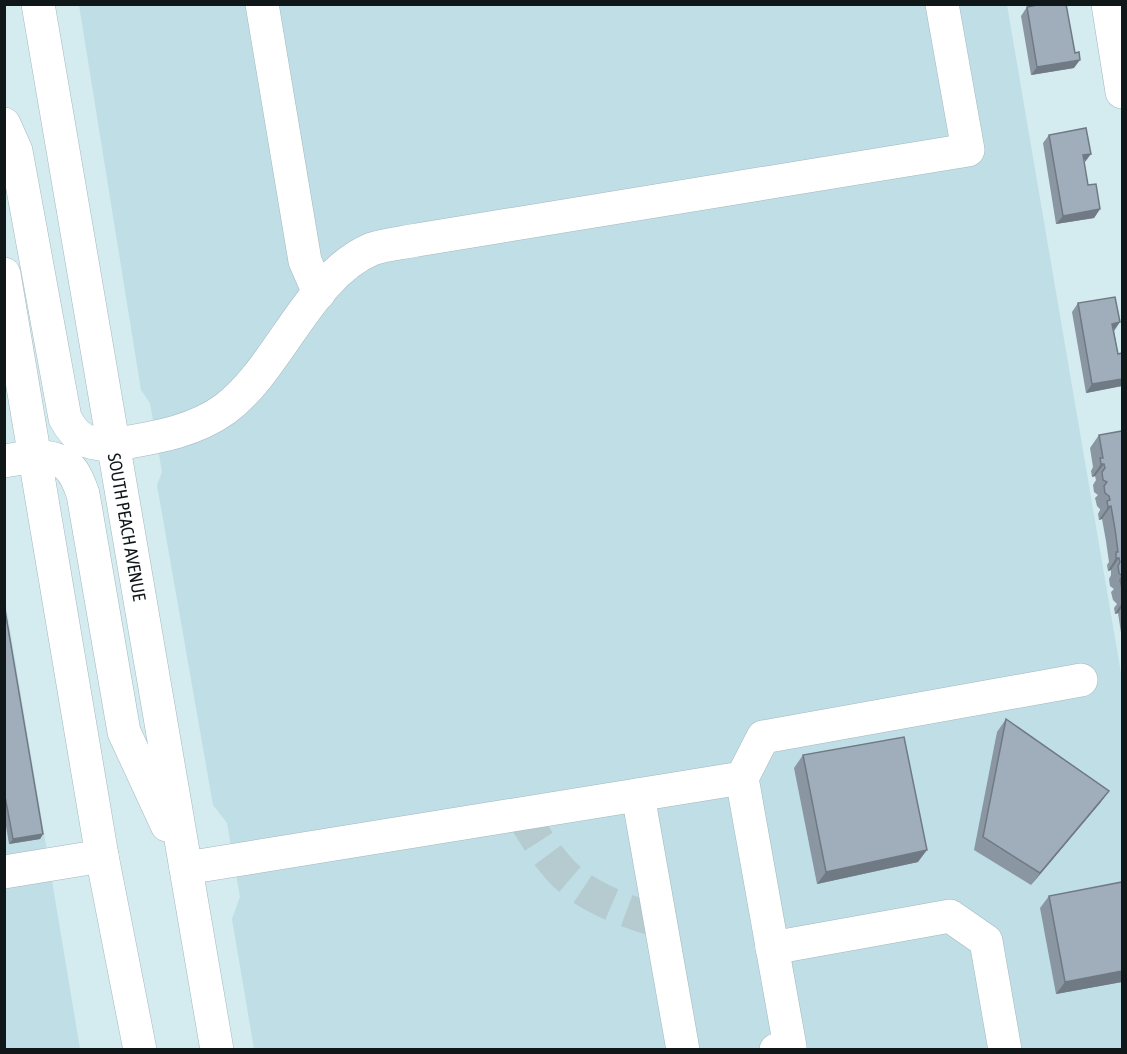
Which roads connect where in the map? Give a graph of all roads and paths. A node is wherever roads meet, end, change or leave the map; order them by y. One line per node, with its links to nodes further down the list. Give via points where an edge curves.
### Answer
1 (38, 4): 9 (main road, SOUTH PEACH AVENUE)
2 (262, 4): 8 (main road, via 305,261)
3 (942, 4): 8 (main road, via 968,150 389,245 351,261)
4 (1108, 4): 5 (main road)
5 (1122, 92)
6 (4, 124): 9 (main road, via 16,151 65,418 80,438 92,444)
7 (4, 274): 10 (main road)
8 (319, 293): 9 (main road, via 249,386 225,409 190,428)
9 (112, 445): 15 (main road, SOUTH PEACH AVENUE)
10 (20, 458): 14 (main road); 15 (main road, via 54,457 78,478 84,494 124,732)
11 (1081, 680): 12 (main road, via 763,737)
12 (742, 778): 13 (main road); 17 (main road)
13 (638, 795): 15 (main road); 20 (main road)
14 (102, 856): 16 (main road); 18 (main road)
15 (186, 868): 19 (main road, SOUTH PEACH AVENUE)
16 (4, 872)
17 (772, 948): 21 (main road, via 790,1047); 22 (main road, via 950,916 986,941)
18 (140, 1050)
19 (217, 1050)
20 (683, 1050)
21 (776, 1050)
22 (1005, 1050)

